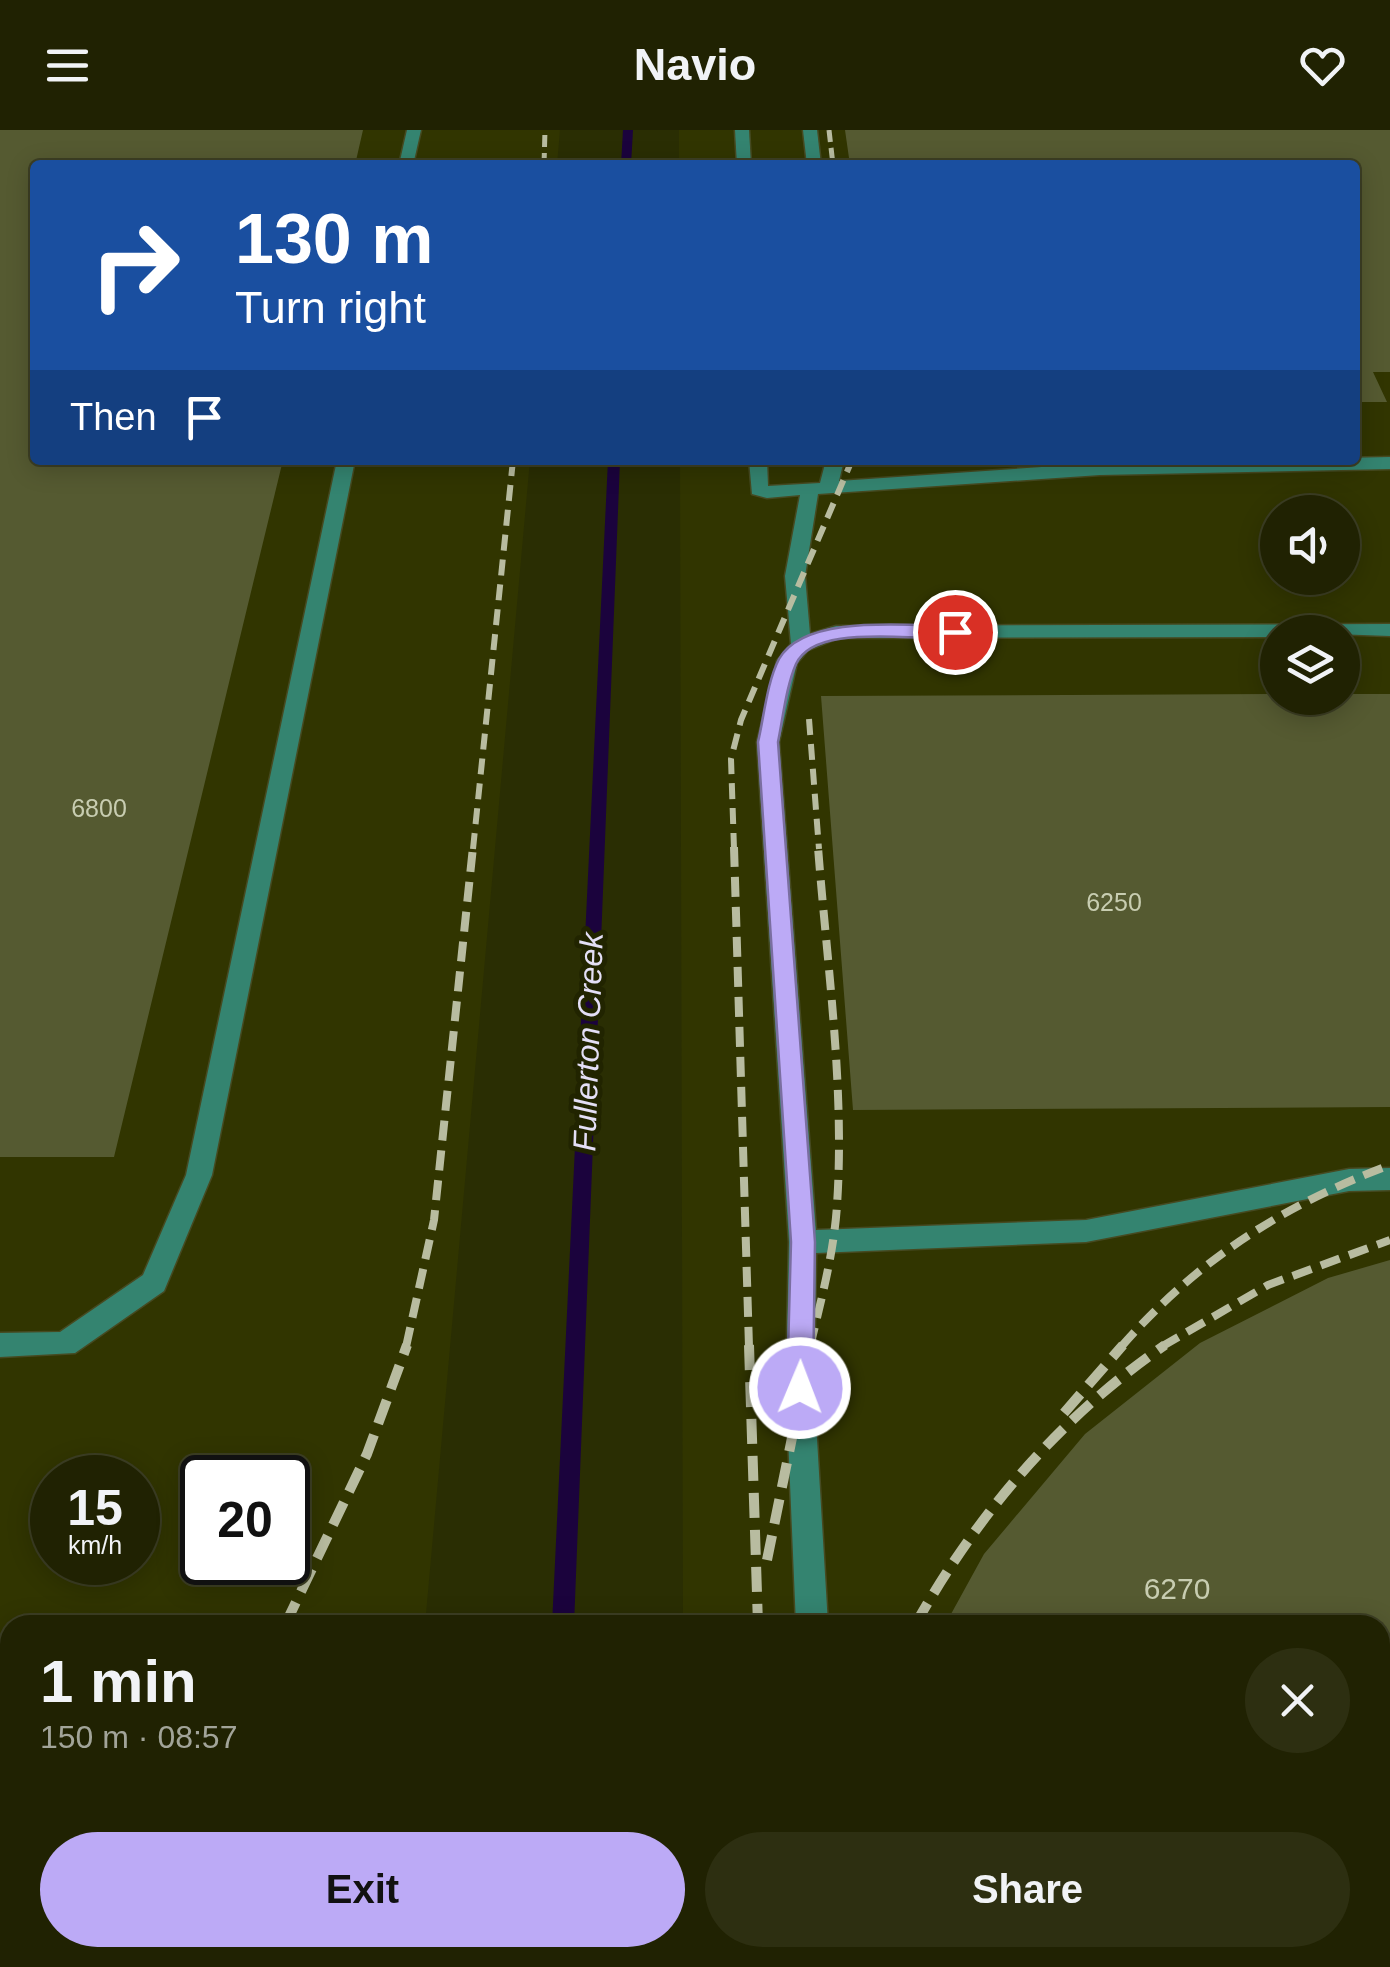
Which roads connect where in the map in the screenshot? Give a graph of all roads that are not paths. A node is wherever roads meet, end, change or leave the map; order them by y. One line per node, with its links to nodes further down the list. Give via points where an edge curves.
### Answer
1 (414, 130): 4 (lane)
2 (742, 130): 5 (lane)
3 (810, 130): 6 (lane)
4 (407, 160)
5 (744, 160)
6 (813, 160)
7 (1390, 463): 8 (lane)
8 (1360, 464)
9 (345, 465): 18 (lane, via 199,1175 154,1283 65,1344)
10 (758, 465): 13 (lane, via 759,490)
11 (832, 465): 13 (lane)
12 (1293, 465): 13 (lane, via 1100,469)
13 (819, 489): 15 (lane, via 795,576)
14 (1390, 630): 15 (lane, via 836,632)
15 (802, 645): 17 (lane, via 787,661 768,742)
16 (1390, 1179): 17 (lane, via 1350,1180 1086,1231)
17 (803, 1242): 19 (lane, via 800,1388)
18 (0, 1345)
19 (811, 1615)

